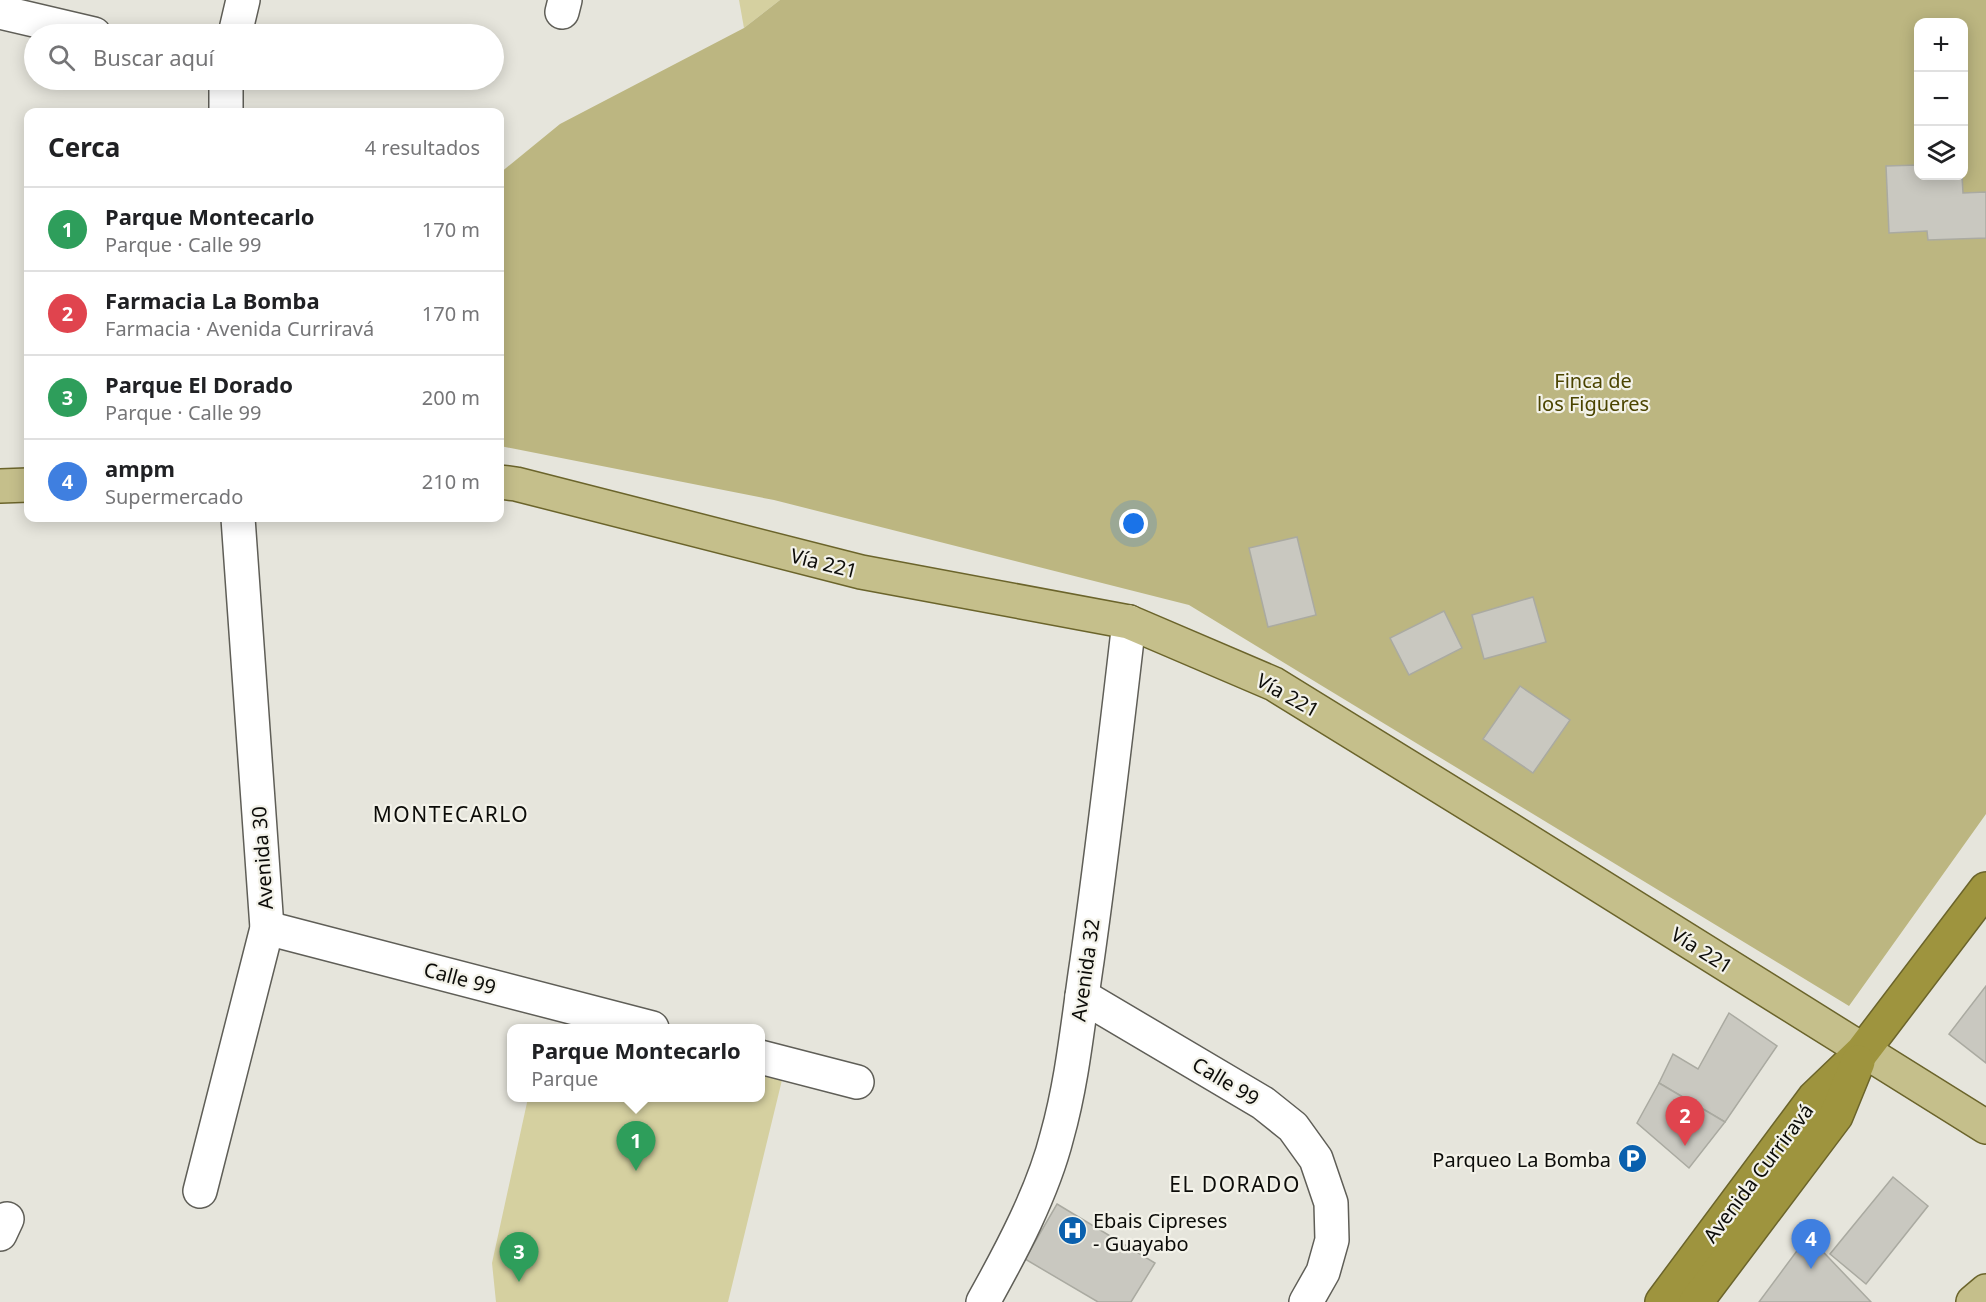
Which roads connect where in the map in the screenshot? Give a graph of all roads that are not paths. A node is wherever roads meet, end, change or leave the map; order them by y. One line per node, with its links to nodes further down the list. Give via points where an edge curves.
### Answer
1 (243, 0): 4 (street)
2 (0, 12): 3 (street)
3 (51, 24)
4 (237, 24)
5 (226, 90): 6 (street)
6 (226, 108)
7 (504, 482): 11 (main road, Vía 221, via 861,572)
8 (24, 485): 9 (main road)
9 (0, 486)
10 (238, 522): 13 (street, Avenida 30)
11 (1129, 622): 14 (street, Avenida 32); 16 (main road, Vía 221, via 1274,684)
12 (1986, 889): 16 (highway, Avenida Curriravá)
13 (267, 928): 15 (street, Calle 99); 20 (street, Avenida 30)
14 (1082, 996): 22 (street, Avenida 32, via 1057,1138 1040,1188); 23 (street, Calle 99, via 1263,1103 1293,1127 1316,1159 1331,1203 1332,1240 1323,1272)
15 (633, 1024)
16 (1863, 1052): 19 (main road, Vía 221); 24 (highway, Avenida Curriravá, via 1814,1098); 25 (highway, Avenida Curriravá, via 1836,1116)
17 (765, 1058): 18 (street)
18 (857, 1082)
19 (1986, 1127)
20 (200, 1191)
21 (1986, 1291): 26 (main road)
22 (983, 1302)
23 (1306, 1302)
24 (1662, 1302)
25 (1696, 1302)
26 (1973, 1302)

